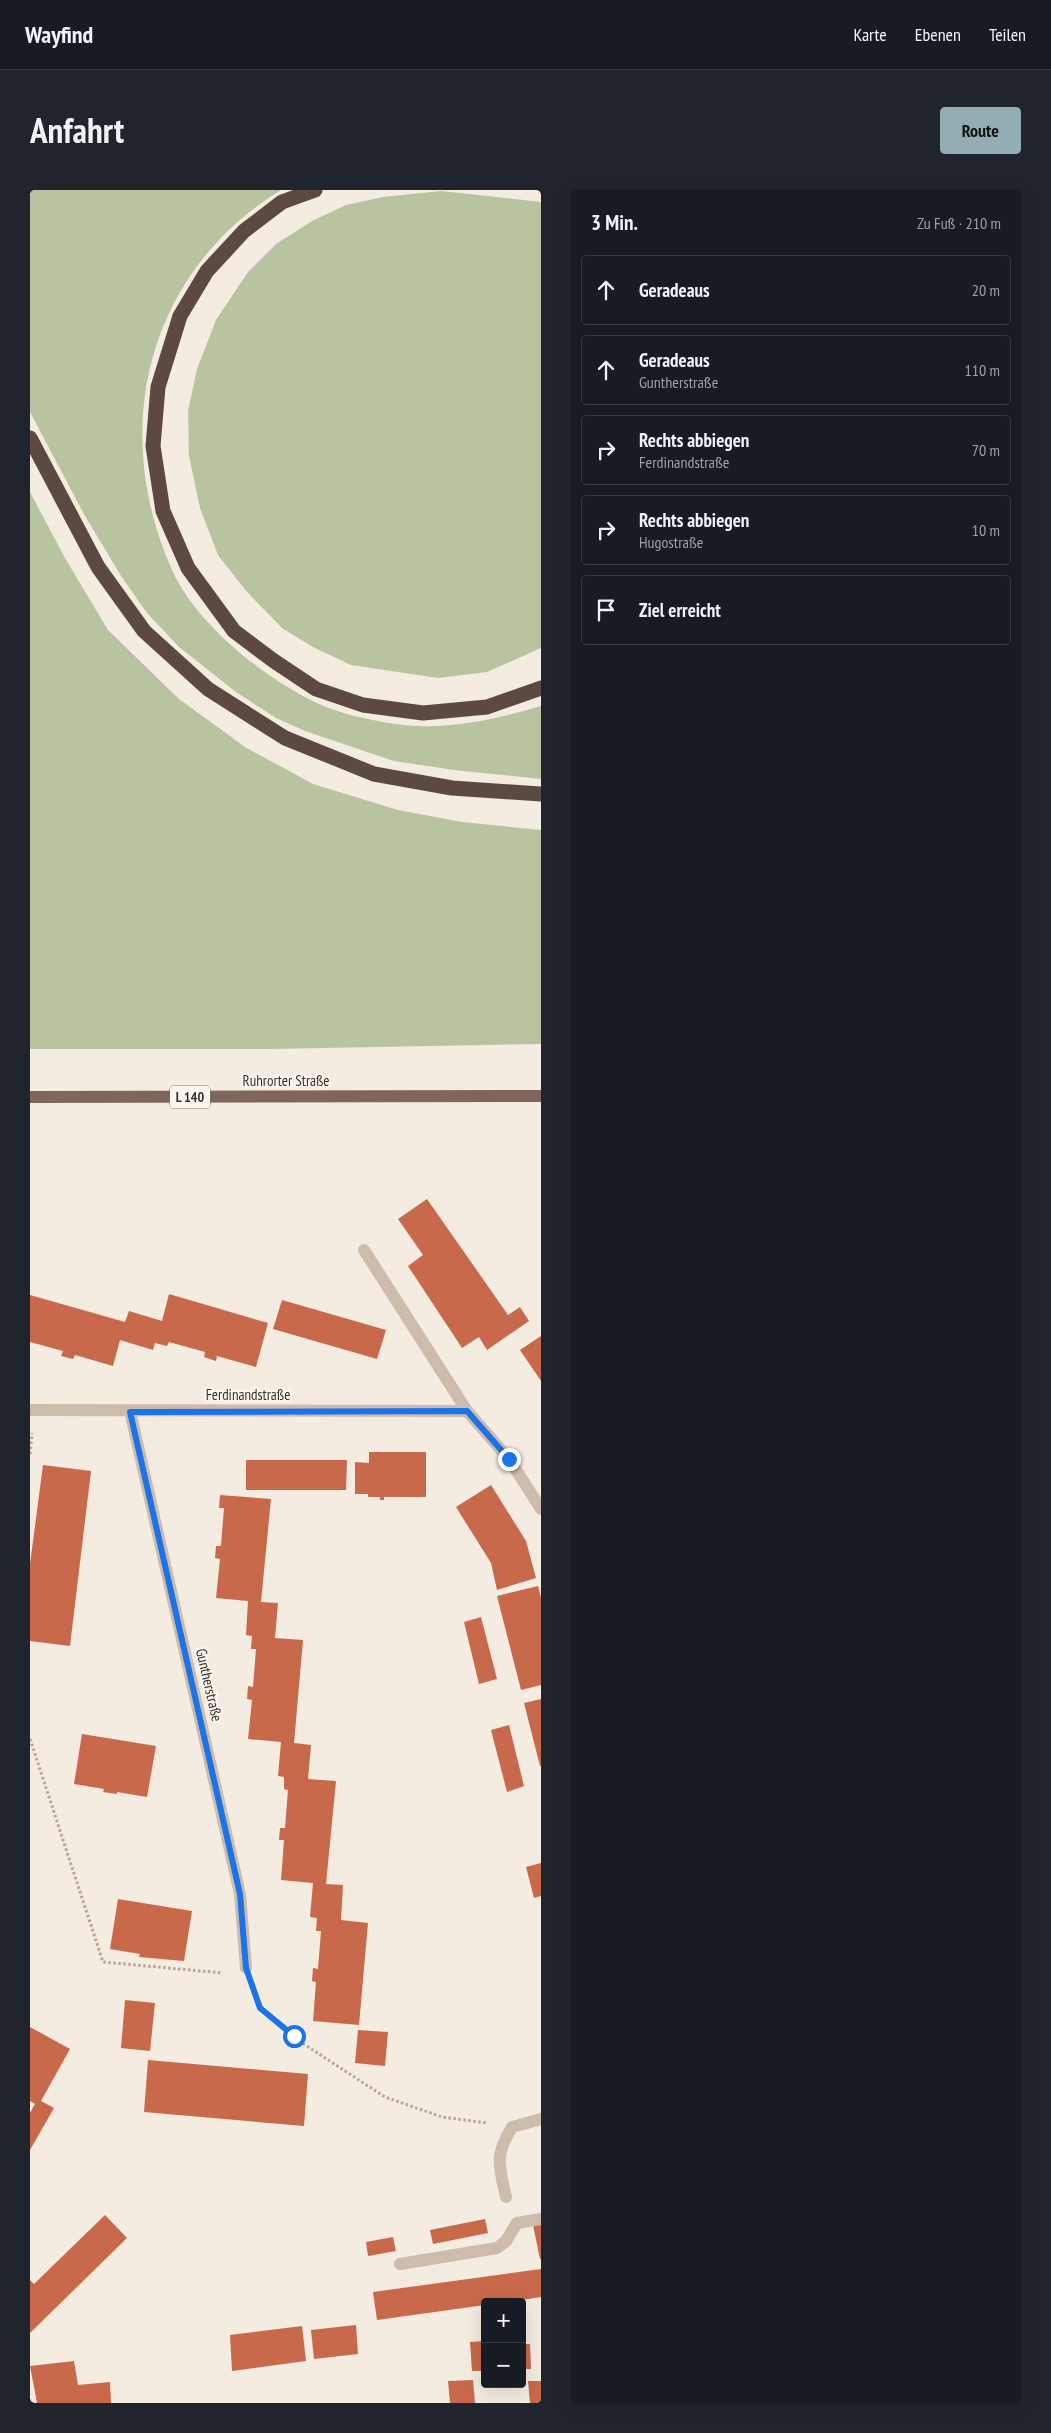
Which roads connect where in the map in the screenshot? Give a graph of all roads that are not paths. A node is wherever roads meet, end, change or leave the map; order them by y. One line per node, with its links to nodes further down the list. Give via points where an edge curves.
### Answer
1 (316, 190): 3 (highway, via 282,202 244,231 207,271 180,316 158,387 153,446 163,511 188,568 234,631 316,688 363,705 423,713 487,707)
2 (30, 438): 4 (highway, via 98,567 144,631 208,689 284,738 374,774 452,788)
3 (541, 688)
4 (541, 794)
5 (541, 1096): 6 (main road, Ruhrorter Straße / L 140)
6 (30, 1097)
7 (364, 1250): 9 (street)
8 (30, 1410): 10 (street, Ferdinandstraße)
9 (467, 1411): 10 (street, Ferdinandstraße); 11 (street, via 509,1459)
10 (130, 1412): 12 (street, Guntherstraße, via 240,1894)
11 (541, 1509)
12 (246, 1968)
13 (541, 2119): 14 (street, via 512,2127 500,2146 498,2162)
14 (506, 2197)
15 (541, 2218): 16 (street, via 517,2223 506,2241 497,2248)
16 (400, 2264)

